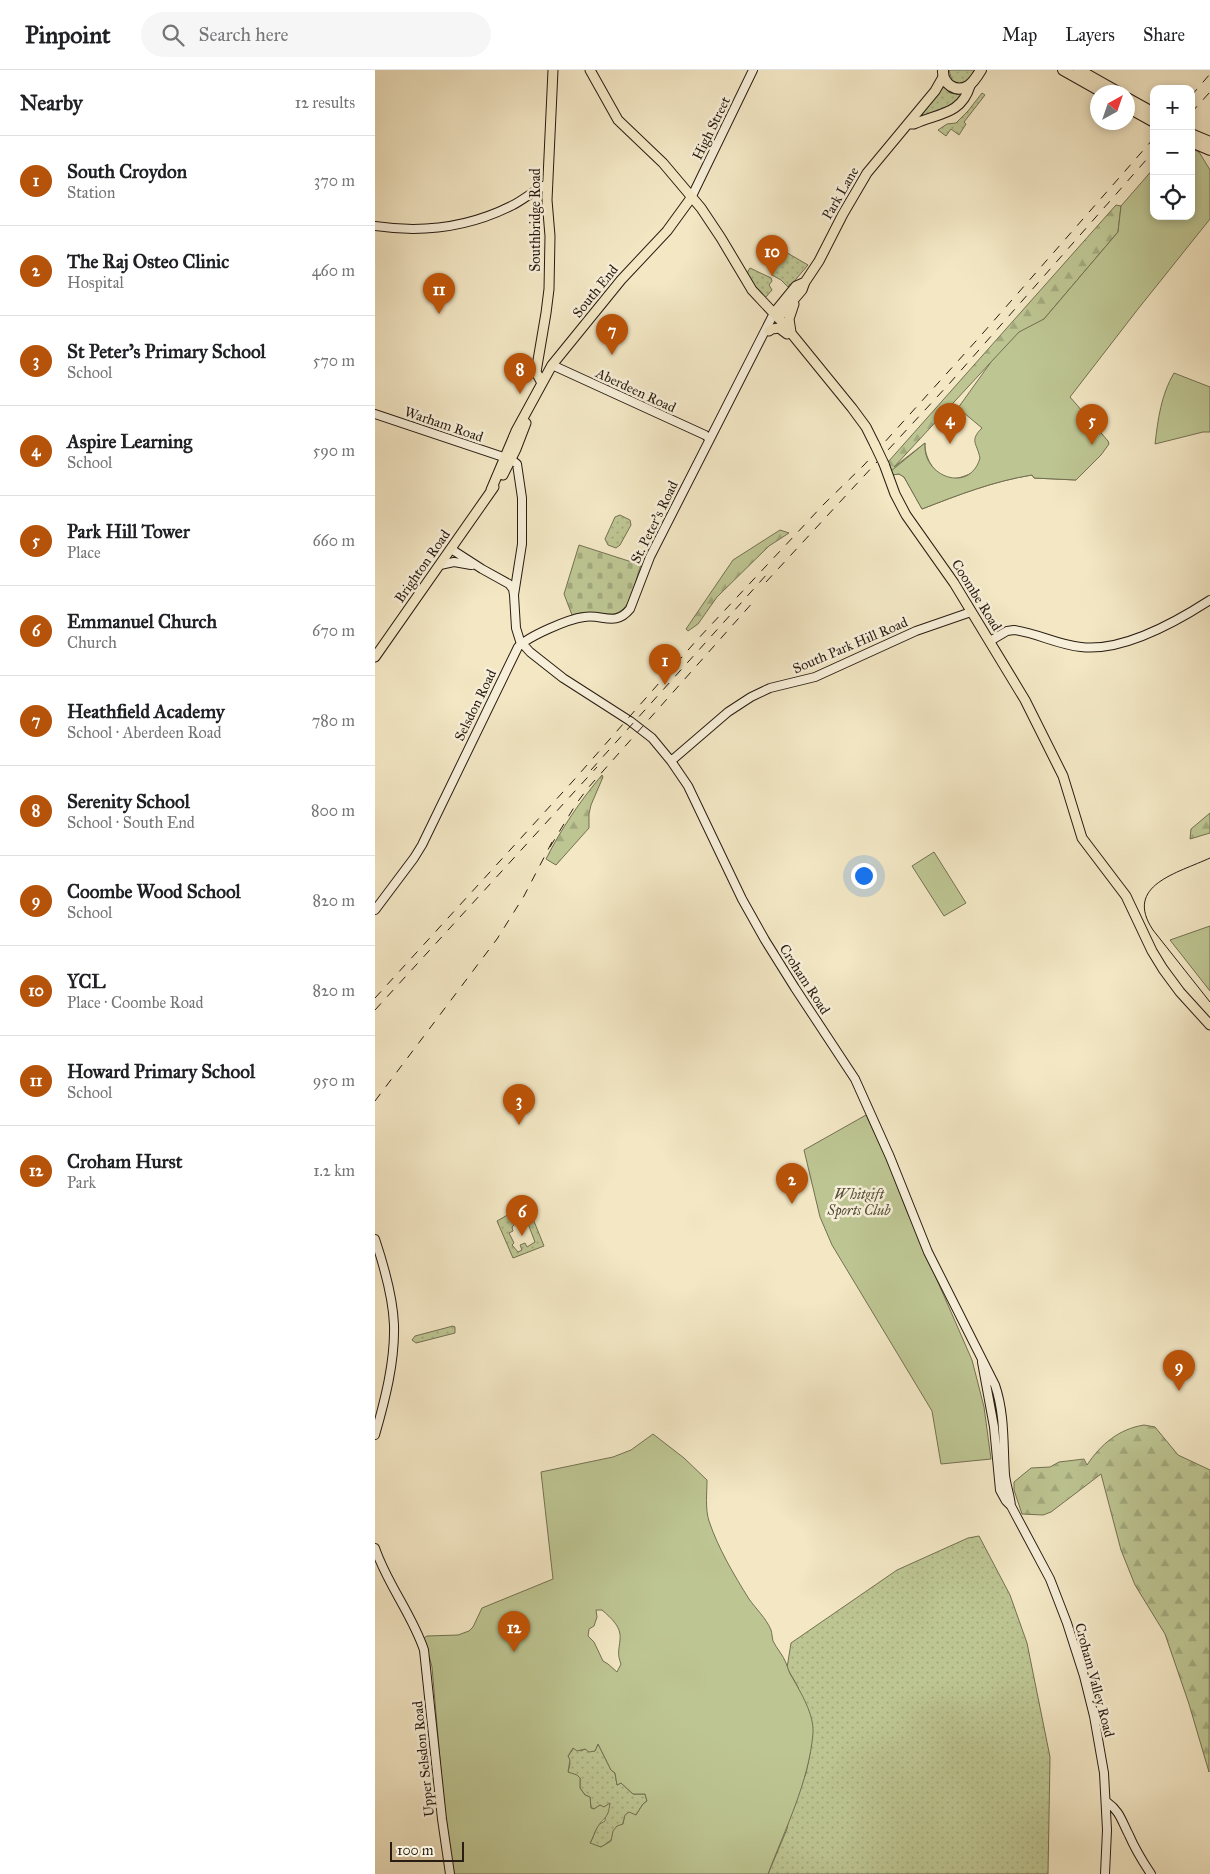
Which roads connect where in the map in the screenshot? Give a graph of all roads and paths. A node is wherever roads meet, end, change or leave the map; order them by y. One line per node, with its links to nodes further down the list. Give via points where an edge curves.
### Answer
1 (553, 70): 20 (main road, Southbridge Road)
2 (590, 70): 21 (main road, Coombe Road, via 618,120 663,163)
3 (753, 70): 21 (main road, High Street)
4 (981, 70): 9 (highway)
5 (1063, 70): 10 (highway)
6 (1079, 70): 8 (highway)
7 (942, 73): 9 (highway, via 947,84 954,88); 15 (main road, Park Lane, via 935,91)
8 (1106, 85)
9 (970, 86): 15 (main road, via 953,110)
10 (1090, 86)
11 (1135, 102): 13 (highway)
12 (1135, 111): 14 (highway)
13 (1150, 111)
14 (1150, 120)
15 (909, 124): 23 (main road, Park Lane, via 867,173)
16 (1195, 136): 17 (highway)
17 (1210, 142)
18 (1195, 144): 19 (highway)
19 (1210, 150)
20 (548, 184): 22 (main road, via 513,205 470,222 428,228); 30 (main road, Southbridge Road, via 549,280 537,375)
21 (691, 198): 25 (main road, Coombe Road, via 721,238 751,290); 29 (main road, South End, via 667,231 621,280)
22 (375, 226)
23 (805, 282): 24 (main road, Park Lane); 25 (main road, Park Lane, via 796,286)
24 (797, 297): 25 (main road, Park Lane); 27 (main road, via 789,322)
25 (776, 316): 26 (main road, St. Peter's Road); 27 (main road, Coombe Road); 28 (main road, St. Peter's Road, via 762,334)
26 (769, 331): 27 (main road, via 779,328); 28 (main road, St. Peter's Road)
27 (793, 338): 41 (main road, Coombe Road, bridge, via 856,413 875,445 906,515)
28 (759, 344): 32 (main road, St. Peter's Road)
29 (552, 365): 30 (main road, South End); 32 (main road, Aberdeen Road)
30 (544, 380): 33 (main road, South End, via 529,409 523,433)
31 (375, 414): 33 (main road, Warham Road)
32 (710, 439): 43 (main road, St. Peter's Road, via 650,557 629,610 615,619 578,618)
33 (508, 460): 34 (main road, Brighton Road, via 502,476); 36 (main road, via 518,467 522,491)
34 (451, 549): 35 (main road, Brighton Road); 37 (main road)
35 (440, 565): 37 (main road, via 456,562); 44 (main road, Brighton Road)
36 (519, 566): 38 (main road); 39 (main road)
37 (480, 568): 38 (main road)
38 (511, 586): 39 (main road)
39 (514, 595): 43 (main road)
40 (1210, 600): 42 (main road, via 1163,626 1111,646 1081,647 1014,630)
41 (971, 612): 42 (main road, Coombe Road); 45 (main road, South Park Hill Road, via 916,631 815,677 770,688 751,697 728,712)
42 (990, 641): 47 (main road, Coombe Road, via 1053,755 1068,788 1082,838 1126,896 1163,969)
43 (522, 643): 45 (main road, Croham Road, via 563,678 648,735); 46 (main road, Selsdon Road, via 515,651 415,858)
44 (375, 657)
45 (671, 761): 49 (main road, Croham Road, via 692,793 765,940 855,1079 928,1252)
46 (375, 910)
47 (1210, 1025)
48 (375, 1238): 51 (main road, via 389,1289 394,1327 387,1391)
49 (982, 1360): 50 (main road, Croham Road); 52 (main road, Croham Valley Road, via 1000,1490)
50 (995, 1385): 52 (main road, Croham Valley Road, via 1000,1399 1005,1477)
51 (375, 1435)
52 (1011, 1506): 54 (main road, Croham Valley Road, via 1050,1579 1067,1623 1094,1716)
53 (375, 1548): 55 (main road, Upper Selsdon Road, via 421,1641 427,1668)
54 (1107, 1802): 56 (main road, Croham Valley Road); 57 (main road, via 1120,1814)
55 (450, 1874)
56 (1105, 1874)
57 (1151, 1874)

